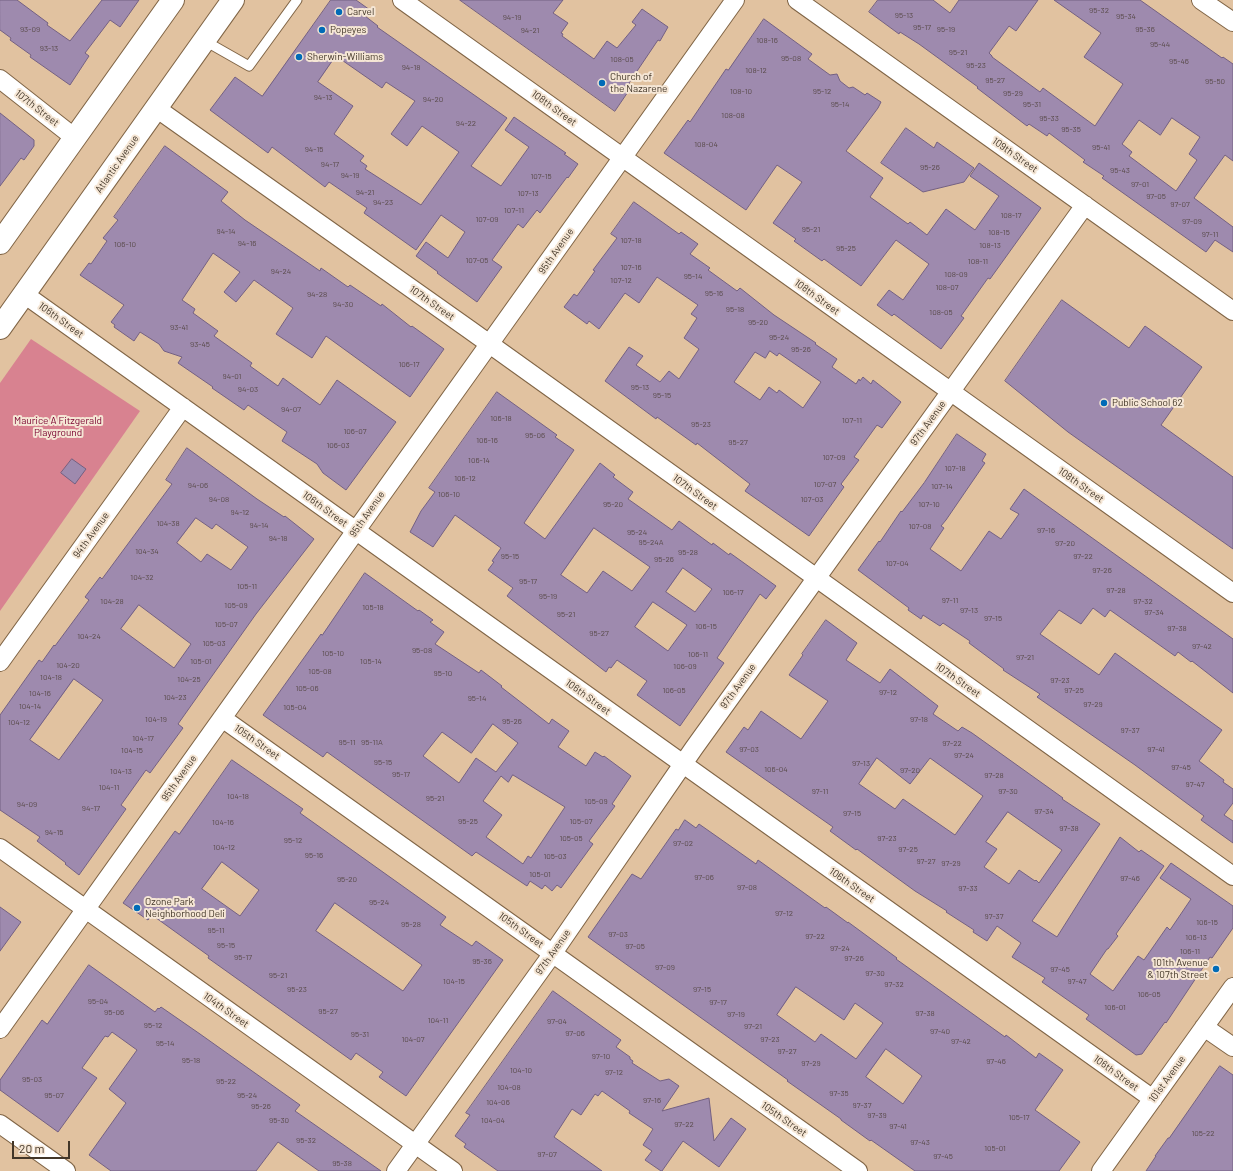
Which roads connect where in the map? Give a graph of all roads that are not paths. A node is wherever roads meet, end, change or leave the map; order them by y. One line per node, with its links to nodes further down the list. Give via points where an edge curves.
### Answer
1 (173, 0): 12 (main road)
2 (234, 0): 9 (main road, Atlantic Avenue)
3 (297, 0): 9 (lane, via 249,66)
4 (402, 0): 13 (street, 108th Street)
5 (735, 0): 13 (street, 95th Avenue)
6 (797, 0): 14 (street, 109th Street)
7 (1201, 0): 8 (street)
8 (1233, 22)
9 (204, 40): 11 (main road, Atlantic Avenue)
10 (0, 79): 12 (street, 107th Street)
11 (156, 108): 16 (main road, Atlantic Avenue); 19 (street, 107th Street)
12 (75, 138): 15 (main road)
13 (622, 157): 19 (street, 95th Avenue); 20 (street, 108th Street)
14 (1085, 205): 17 (street, 109th Street); 20 (street, 97th Avenue)
15 (0, 243)
16 (24, 294): 18 (main road, Atlantic Avenue); 21 (street, 106th Street)
17 (1233, 311)
18 (0, 328)
19 (489, 344): 22 (street, 95th Avenue); 23 (street, 107th Street)
20 (950, 392): 23 (street, 97th Avenue); 24 (street, 108th Street)
21 (183, 407): 22 (street, 106th Street); 25 (street, 94th Avenue)
22 (356, 531): 26 (street, 95th Avenue); 27 (street, 106th Street)
23 (816, 579): 27 (street, 97th Avenue); 29 (street, 107th Street)
24 (1233, 593)
25 (0, 662)
26 (222, 718): 30 (street, 95th Avenue); 31 (street, 105th Street)
27 (682, 764): 31 (street, 97th Avenue); 36 (street, 106th Street)
28 (0, 848): 30 (street, 104th Street)
29 (1233, 876)
30 (86, 909): 34 (street, 95th Avenue); 38 (street, 104th Street)
31 (553, 953): 38 (street, 97th Avenue); 42 (street, 105th Street)
32 (1233, 987): 33 (street, 101st Avenue)
33 (1204, 1027): 35 (street); 36 (street, 101st Avenue)
34 (0, 1029)
35 (1233, 1047)
36 (1152, 1099): 43 (street, 101st Avenue)
37 (0, 1124): 39 (street)
38 (415, 1144): 40 (street, 97th Avenue); 41 (street, 104th Street)
39 (66, 1171)
40 (396, 1171)
41 (453, 1171)
42 (858, 1171)
43 (1101, 1171)

